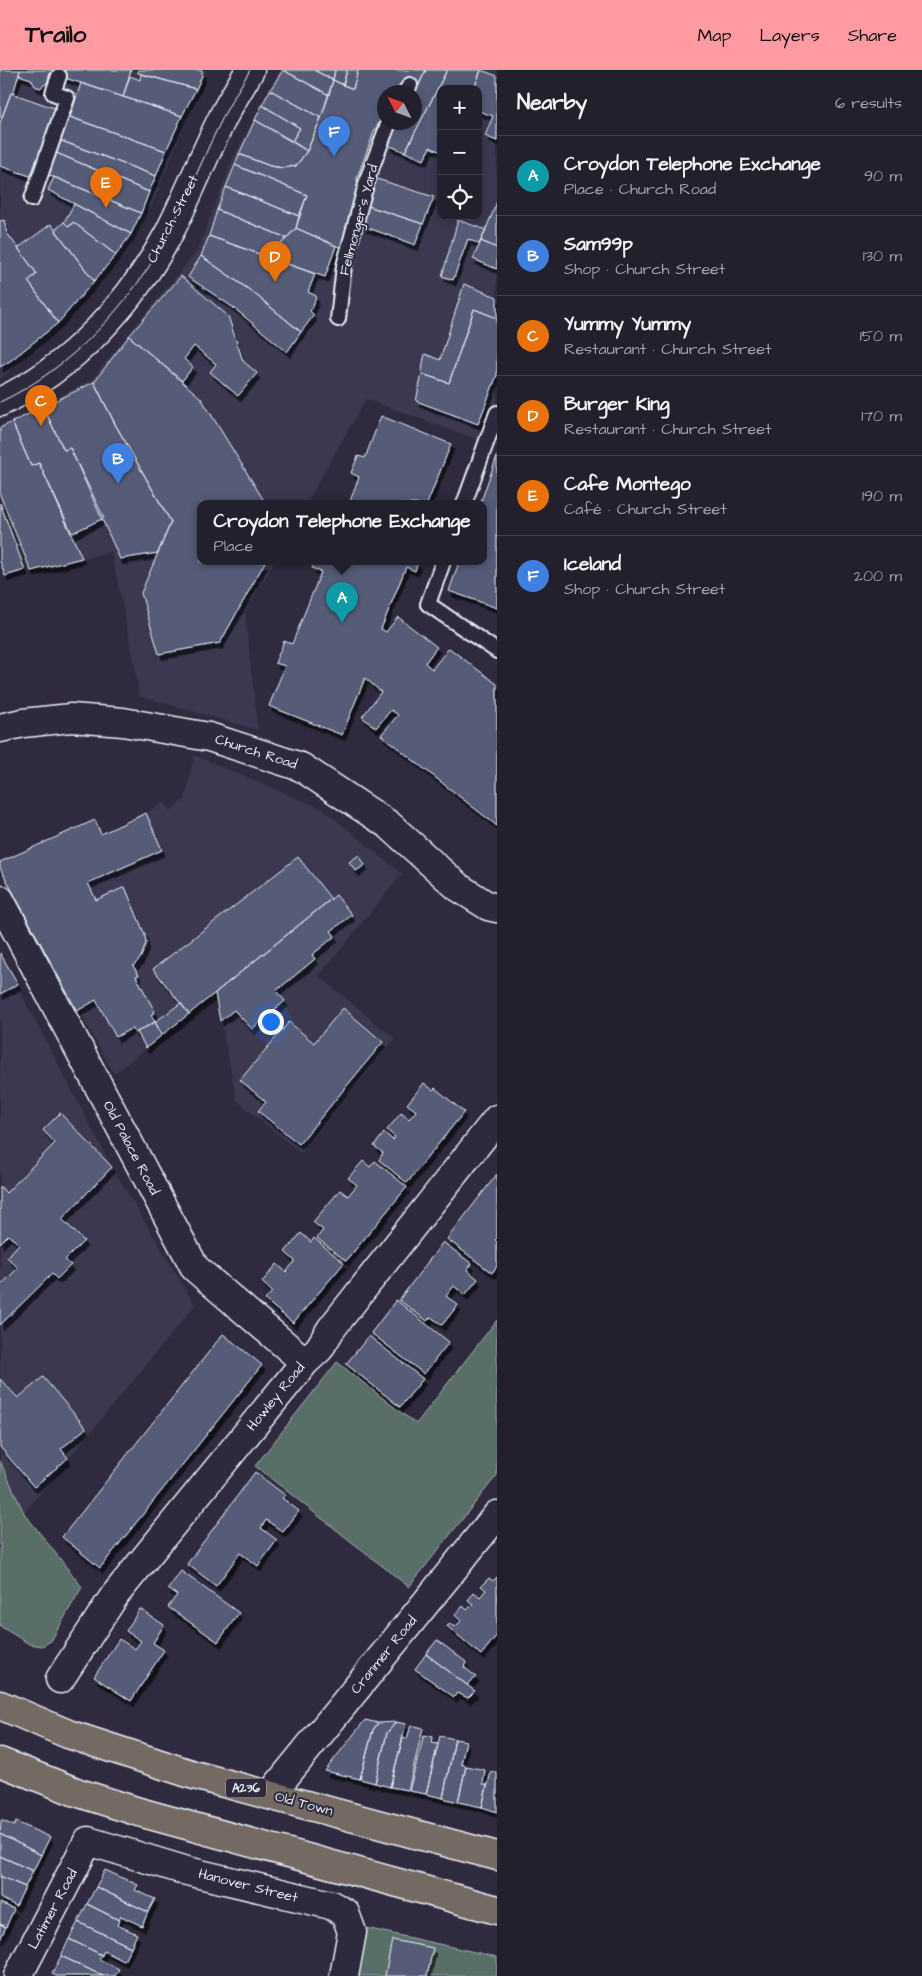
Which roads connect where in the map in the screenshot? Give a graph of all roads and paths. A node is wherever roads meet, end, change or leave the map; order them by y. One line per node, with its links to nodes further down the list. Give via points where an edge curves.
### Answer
1 (250, 70): 6 (street, Church Street, via 225,113 169,232 136,285 108,319 73,353 40,379)
2 (59, 76): 4 (lane, via 53,93 67,98)
3 (386, 130): 5 (lane, Fellmonger's Yard, via 368,177 344,266)
4 (32, 199)
5 (338, 319)
6 (0, 402)
7 (497, 413): 8 (lane)
8 (465, 500)
9 (442, 565): 10 (lane, via 428,604)
10 (497, 651)
11 (0, 728): 13 (street, Church Road, via 71,718 123,722 209,737 301,767 389,825 458,887 488,906)
12 (0, 900): 15 (street, Old Palace Road, via 195,1268)
13 (497, 908)
14 (497, 1118): 15 (street, Howley Road, via 331,1328 319,1349)
15 (305, 1362): 17 (street, Howley Road, via 115,1595)
16 (497, 1515): 20 (street, Cranmer Road)
17 (60, 1679)
18 (0, 1705): 20 (main road, Old Town / A236, via 68,1734 194,1775)
19 (0, 1762): 23 (main road, via 76,1792 139,1812)
20 (270, 1795): 22 (main road, Old Town / A236)
21 (88, 1841): 24 (street, Latimer Road); 25 (street, Hanover Street, via 186,1871 331,1905 345,1913 352,1932)
22 (497, 1856)
23 (497, 1910)
24 (18, 1976)
25 (344, 1976)

